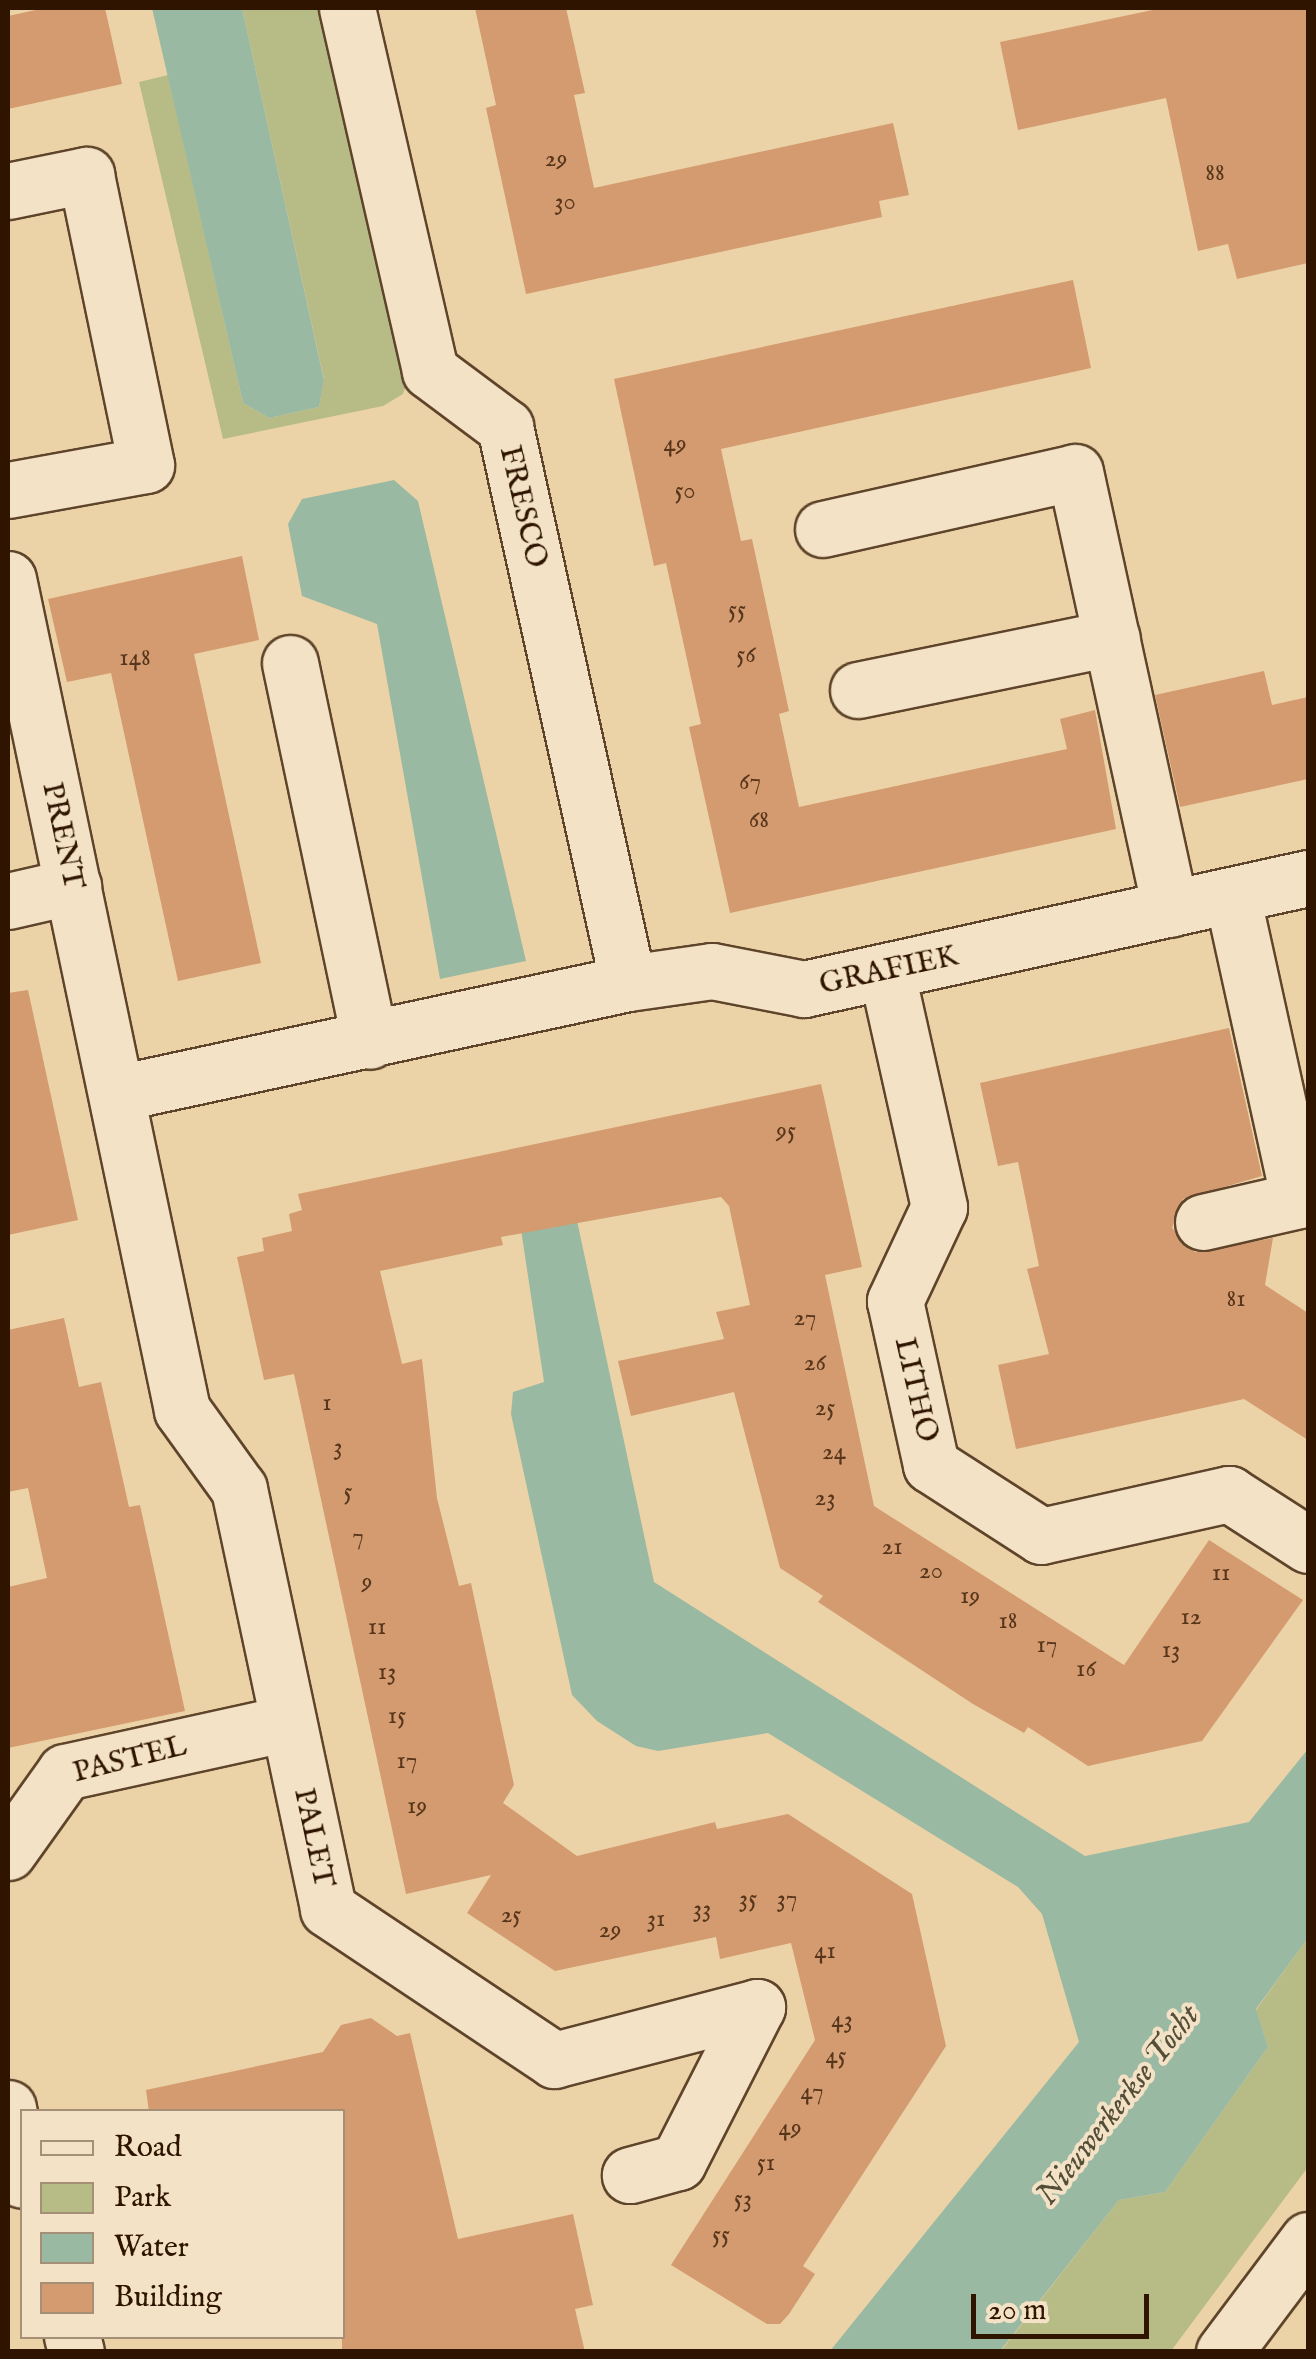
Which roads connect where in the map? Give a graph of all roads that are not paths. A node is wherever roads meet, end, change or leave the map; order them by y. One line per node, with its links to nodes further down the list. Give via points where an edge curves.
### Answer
1 (347, 8): 15 (street, FRESCO, via 430,371 504,428)
2 (8, 191): 3 (street, via 86,175 146,466)
3 (8, 490)
4 (823, 529): 6 (street, via 1076,472)
5 (8, 579): 10 (street, PRENT)
6 (1112, 638): 8 (street); 13 (street)
7 (290, 664): 16 (street)
8 (858, 690)
9 (1308, 878): 11 (street, GRAFIEK)
10 (73, 886): 12 (street); 17 (street, PRENT)
11 (1232, 896): 13 (street, GRAFIEK); 18 (street, via 1299,1200)
12 (8, 901)
13 (1170, 909): 14 (street, GRAFIEK)
14 (887, 974): 15 (street, GRAFIEK, via 804,989 712,971); 19 (street, LITHO, via 940,1207 895,1302 932,1465 1041,1536 1228,1494)
15 (628, 983): 16 (street, GRAFIEK)
16 (370, 1041): 17 (street, GRAFIEK)
17 (118, 1092): 20 (street, PALET, via 182,1410 239,1489)
18 (1204, 1222)
19 (1308, 1545)
20 (288, 1724): 21 (street, PASTEL, via 64,1772); 24 (street, PALET, via 328,1909 554,2060 758,2007 678,2162)
21 (8, 1852)
22 (8, 2108): 23 (street)
23 (20, 2170)
24 (630, 2175)
25 (1308, 2240): 26 (street)
26 (1224, 2352)

